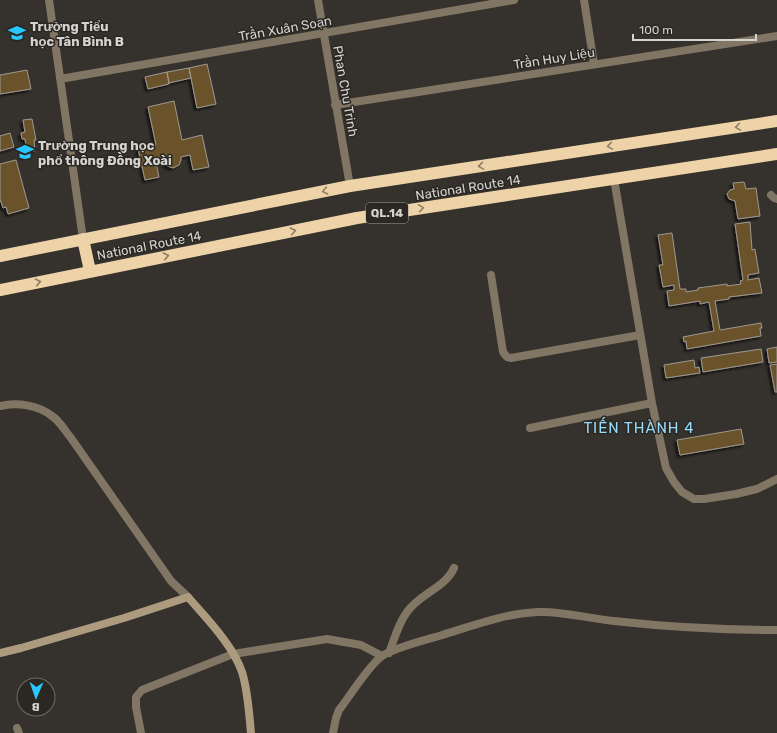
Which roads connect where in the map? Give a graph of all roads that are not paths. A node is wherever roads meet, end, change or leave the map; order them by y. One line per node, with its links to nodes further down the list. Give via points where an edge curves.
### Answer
1 (49, 0): 8 (street)
2 (318, 0): 5 (street, Phan Chu Trinh)
3 (514, 0): 5 (street, Trần Xuân Soạn)
4 (584, 0): 7 (street)
5 (324, 33): 8 (street, Trần Xuân Soạn); 9 (street, Phan Chu Trinh)
6 (777, 36): 7 (street, Trần Huy Liệu)
7 (594, 64): 9 (street, Trần Huy Liệu)
8 (60, 80): 14 (street)
9 (335, 105): 13 (street, Phan Chu Trinh)
10 (777, 121): 13 (highway, National Route 14, one-way to 13)
11 (777, 154): 12 (highway, National Route 14 / QL.14)
12 (614, 179): 16 (highway, National Route 14 / QL.14, one-way to 12, via 357,218); 19 (street)
13 (350, 186): 14 (highway, National Route 14, one-way to 14)
14 (84, 239): 15 (highway, National Route 14); 16 (highway)
15 (0, 256)
16 (90, 271): 18 (highway, National Route 14 / QL.14, one-way to 16)
17 (492, 275): 19 (street, via 503,352 506,357)
18 (0, 290)
19 (640, 335): 20 (street)
20 (652, 403): 22 (street); 23 (street, via 666,468 682,492 694,499 704,499 757,489)
21 (0, 406): 25 (street, via 33,406 53,416 171,581)
22 (530, 428)
23 (777, 479)
24 (454, 568): 29 (street, via 446,580 407,612)
25 (188, 597): 27 (street); 28 (street, via 216,629)
26 (777, 630): 29 (street, via 673,627 540,612 491,620)
27 (0, 653)
28 (233, 654): 29 (street, via 328,639 361,645); 30 (street, via 142,690 136,696); 31 (street, via 246,688)
29 (385, 654): 32 (street, via 372,666 339,710)
30 (141, 733)
31 (252, 733)
32 (333, 733)

